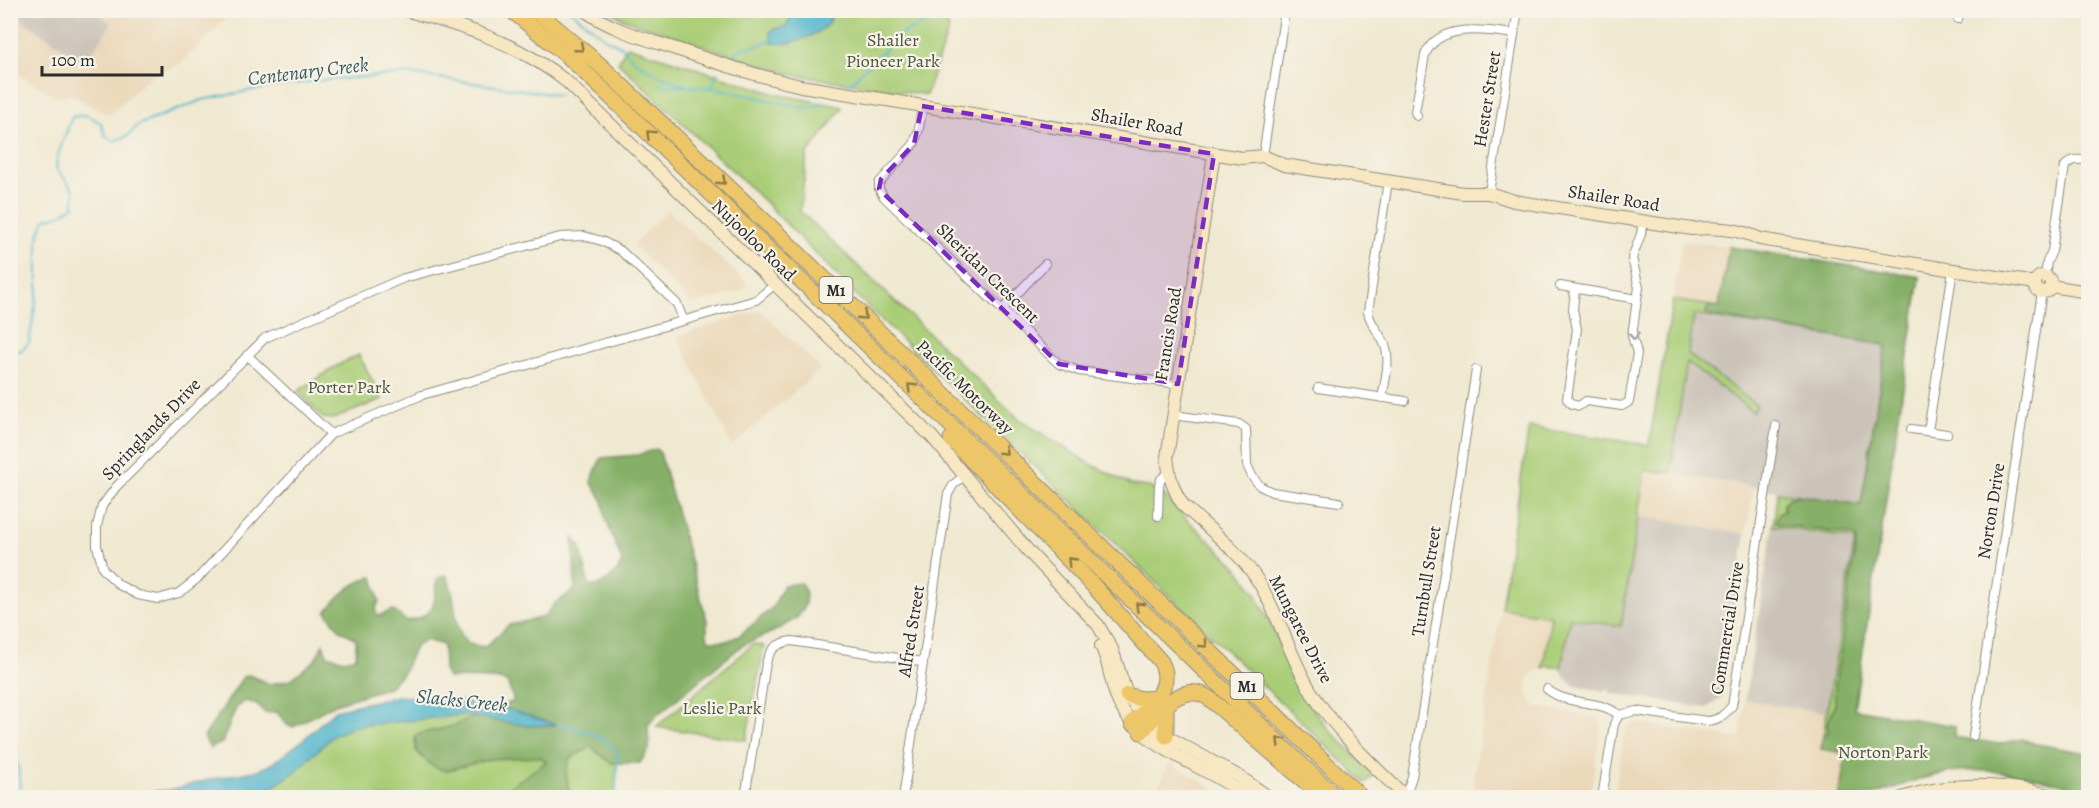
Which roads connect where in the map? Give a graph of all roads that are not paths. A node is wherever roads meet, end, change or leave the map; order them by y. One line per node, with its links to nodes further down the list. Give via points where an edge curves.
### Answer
1 (404, 10): 19 (street, Nujooloo Road, via 492,37 552,69)
2 (512, 10): 32 (highway, Pacific Motorway / M1, one-way to 2, via 580,68)
3 (535, 10): 59 (highway, Pacific Motorway / M1, one-way to 59, via 600,65 777,233)
4 (584, 10): 8 (street, Shailer Road, via 624,31 769,78)
5 (1285, 10): 11 (street)
6 (1518, 10): 7 (street, Hester Street)
7 (1514, 34): 9 (street, via 1468,29 1436,39 1425,55); 14 (street, Hester Street)
8 (922, 106): 10 (street, Shailer Road); 24 (street, Sheridan Crescent, via 914,144 881,179 879,189)
9 (1417, 117)
10 (1214, 154): 11 (street, Shailer Road); 28 (street, Francis Road)
11 (1263, 156): 13 (street, Shailer Road, via 1284,165)
12 (2088, 161): 18 (street, Norton Drive, via 2076,159 2065,166)
13 (1388, 181): 14 (street, Shailer Road, via 1463,193); 30 (street, via 1368,312 1386,350)
14 (1489, 193): 15 (street, Shailer Road, via 1514,201)
15 (1643, 221): 17 (street, Shailer Road, via 1750,234 1760,239); 23 (street, via 1632,258 1639,288)
16 (1045, 264): 24 (street)
17 (1953, 270): 18 (street, Shailer Road); 36 (street)
18 (2043, 284): 22 (street, Shailer Road); 51 (street, Norton Drive)
19 (774, 285): 25 (street, Springlands Drive, via 756,300); 40 (street, Nujooloo Road, via 932,437)
20 (1560, 286): 21 (street)
21 (1575, 290): 23 (street); 23 (street, one-way to 21, via 1632,336 1636,353 1629,402 1622,406 1586,401 1579,406 1567,399 1577,329)
22 (2088, 292)
23 (1637, 299)
24 (1002, 310): 28 (street, Sheridan Crescent, via 1068,369)
25 (683, 319): 26 (street, Springlands Drive, via 677,304 621,251 584,236 560,237 404,278 264,338); 37 (street, Springlands Drive, via 422,395)
26 (247, 355): 37 (street); 37 (street, Springlands Drive, via 116,487 102,506 97,546 103,569 119,585 158,599 179,593 205,571)
27 (1476, 370): 54 (street, Turnbull Street)
28 (1178, 384): 33 (street, Francis Road)
29 (1318, 388): 30 (street)
30 (1382, 398): 31 (street)
31 (1405, 401)
32 (934, 409): 47 (highway, one-way to 32, via 1166,679 1161,662 1092,584 939,426); 53 (highway, Pacific Motorway / M1, one-way to 32)
33 (1173, 415): 39 (street, Francis Road); 41 (street, via 1239,424 1246,429 1247,465 1260,486 1272,492)
34 (1776, 426): 48 (street, Commercial Drive, via 1731,706 1724,715 1707,722 1636,711)
35 (1911, 429): 36 (street)
36 (1928, 431): 38 (street)
37 (331, 434)
38 (1947, 434)
39 (1168, 473): 42 (street, Francis Road, via 1159,485); 54 (street, Mungaree Drive, via 1184,506 1239,557 1259,584 1310,691 1334,725)
40 (966, 476): 43 (street, Nujooloo Road); 44 (street, Alfred Street, via 948,494)
41 (1339, 502)
42 (1158, 516)
43 (1083, 611): 46 (street, Nujooloo Road, via 1108,641); 49 (street, via 1103,650 1118,700)
44 (923, 662): 55 (street, via 792,641 775,646 766,663); 56 (street, Alfred Street)
45 (1547, 690): 48 (street, via 1557,697 1601,705)
46 (1127, 695): 47 (highway); 49 (street, Nujooloo Road)
47 (1162, 702): 49 (highway); 50 (highway); 53 (highway, via 1182,694 1203,694 1315,790)
48 (1619, 716): 60 (street, via 1614,724)
49 (1141, 723): 50 (street); 57 (street, via 1152,740)
50 (1166, 736): 58 (street)
51 (1973, 736)
52 (1932, 794): 61 (street); 62 (street, via 1968,785 2029,789)
53 (1336, 797)
54 (1406, 797)
55 (745, 798)
56 (903, 798)
57 (1249, 798)
58 (1270, 798)
59 (1362, 798)
60 (1602, 798)
61 (1902, 798)
62 (2061, 798)

